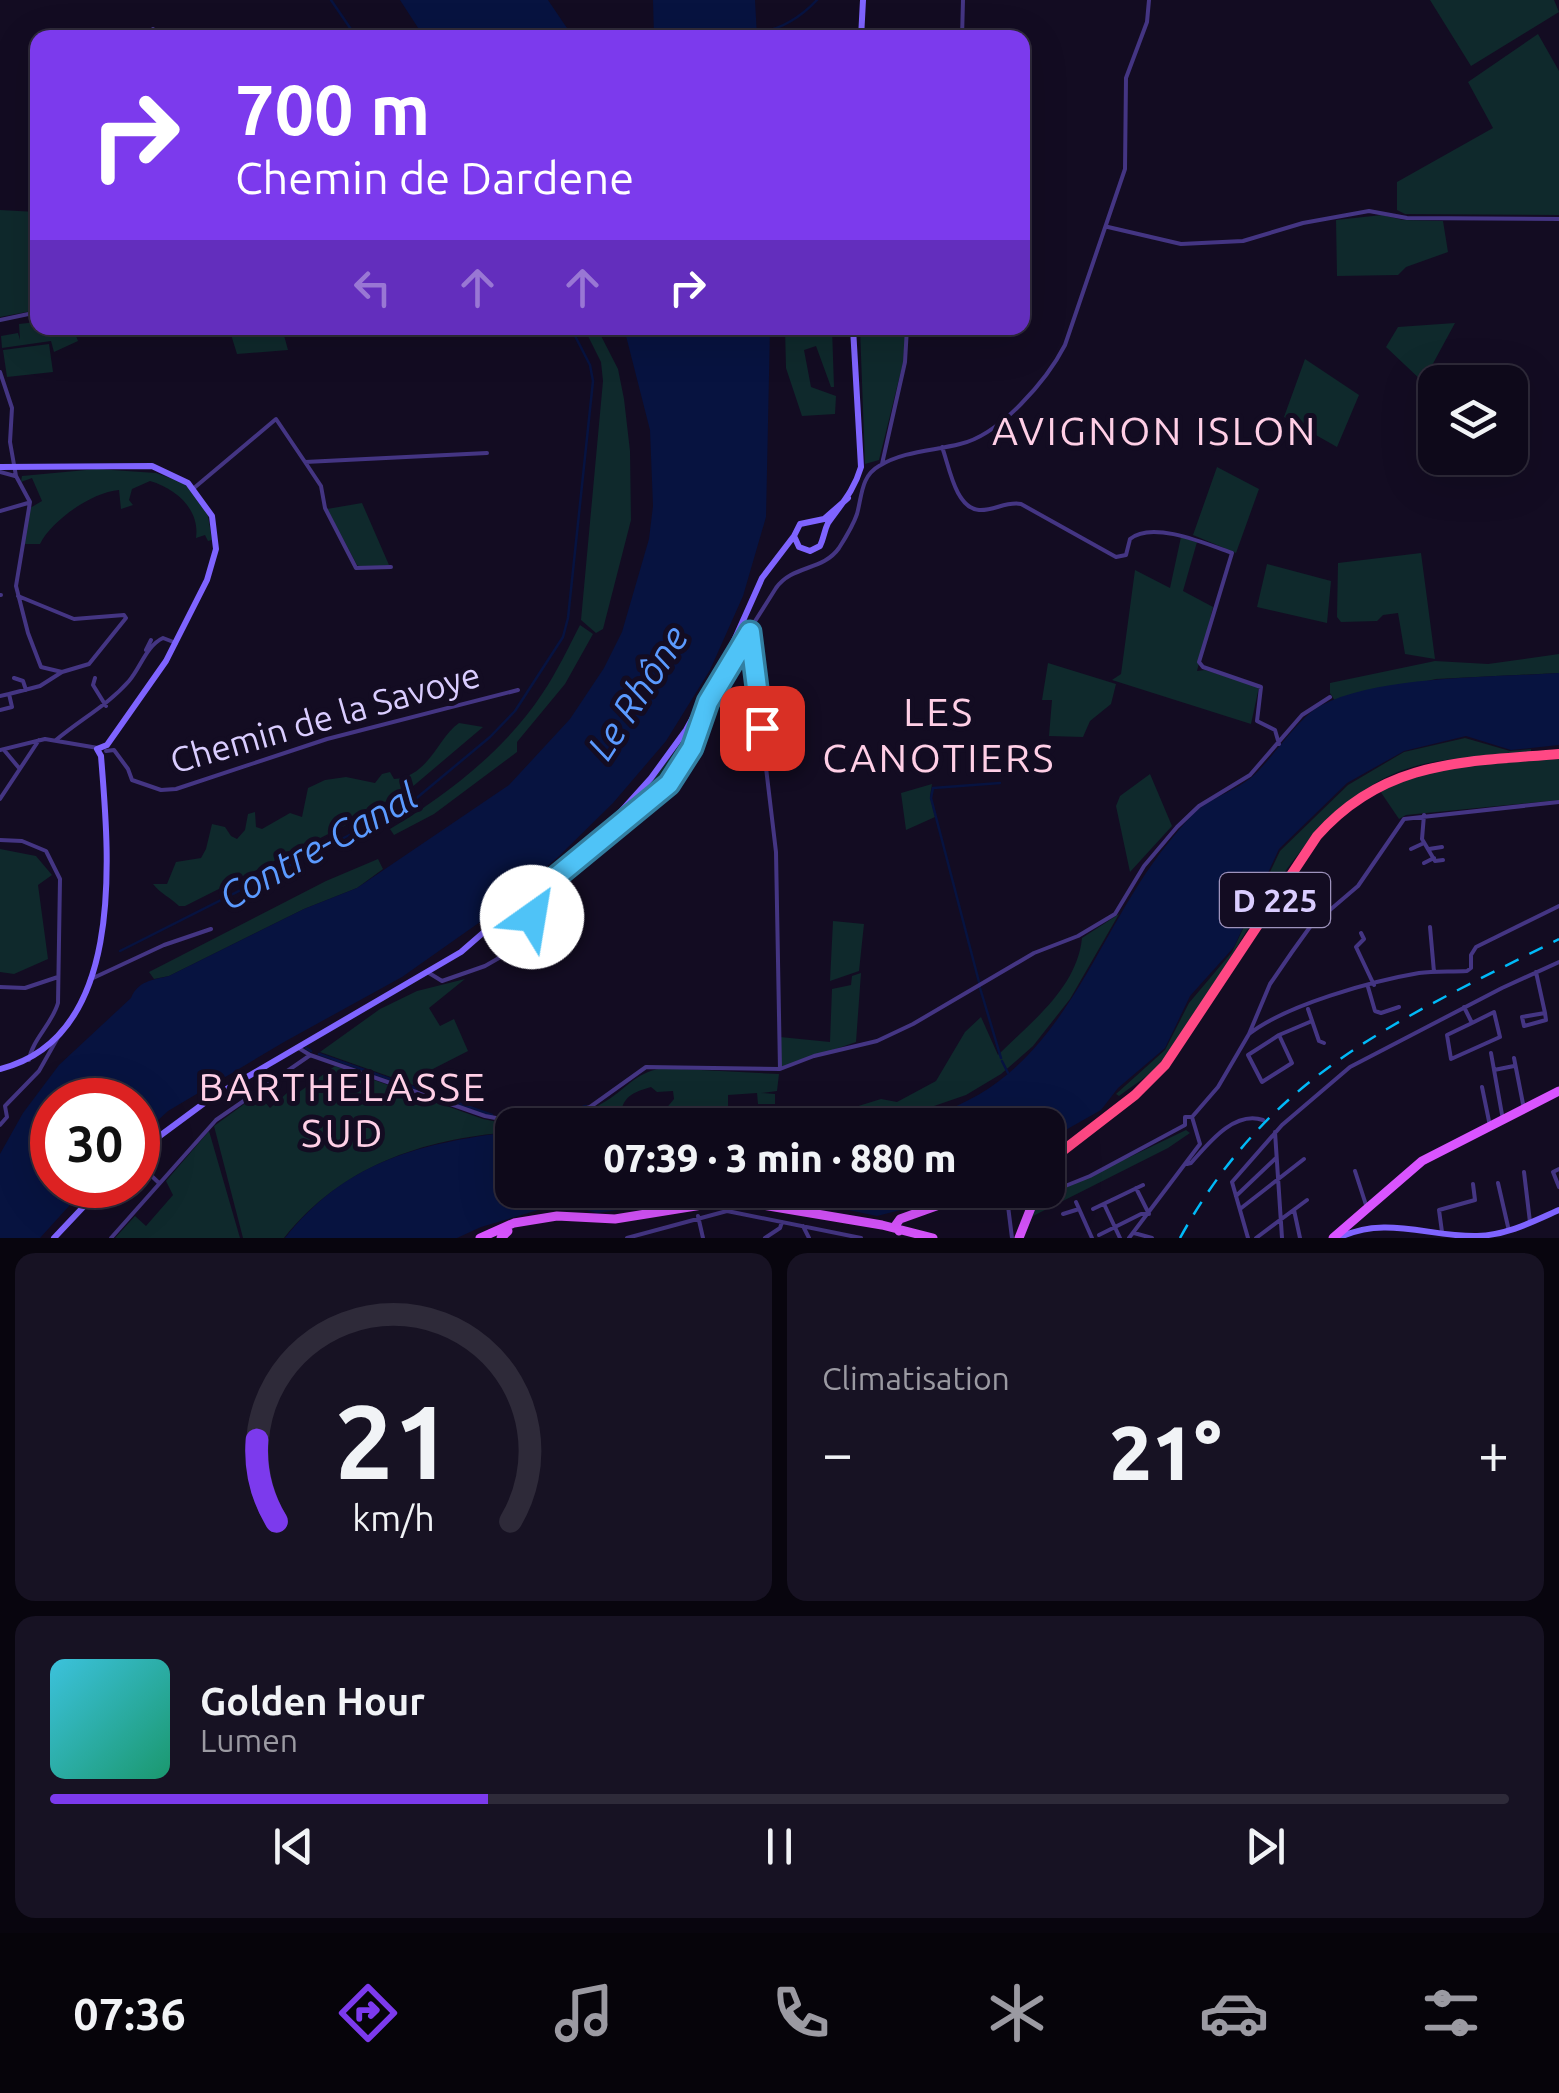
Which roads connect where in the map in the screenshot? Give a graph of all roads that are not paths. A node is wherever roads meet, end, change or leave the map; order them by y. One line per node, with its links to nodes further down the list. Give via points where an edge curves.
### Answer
1 (863, 0): 4 (street)
2 (963, 0): 5 (street)
3 (1150, 0): 7 (street, via 1126,78 1127,161)
4 (862, 30)
5 (962, 30)
6 (1559, 218): 7 (street, via 1407,218 1369,211 1243,241 1181,244)
7 (1108, 227): 13 (street, via 1055,363 998,424 968,442)
8 (30, 314): 9 (street)
9 (0, 320)
10 (853, 335): 20 (street, via 862,455)
11 (907, 335): 16 (street)
12 (0, 372): 18 (street, via 12,408)
13 (942, 446): 16 (street); 51 (street, via 959,494 974,508 1021,504 1116,558 1126,555 1139,533 1186,536 1232,554 1199,662 1261,686 1257,721 1275,730)
14 (487, 454): 15 (street)
15 (305, 462): 19 (street, via 276,419); 32 (street, via 356,568)
16 (882, 464): 29 (street, via 865,482 852,525)
17 (0, 468): 18 (street)
18 (15, 470): 19 (street, via 152,466); 33 (street, via 30,502)
19 (194, 488): 36 (street, via 212,516 215,555)
20 (848, 498): 23 (street); 24 (street)
21 (28, 502): 22 (street)
22 (0, 511)
23 (814, 522): 24 (street); 25 (street, via 800,524)
24 (824, 532): 26 (street)
25 (794, 536): 27 (street); 30 (street)
26 (822, 543): 28 (street); 29 (street)
27 (802, 549): 28 (street); 30 (street)
28 (814, 550): 31 (street)
29 (834, 554): 31 (street)
30 (779, 558): 37 (street, via 762,578)
31 (824, 563): 34 (street, via 780,582)
32 (390, 568)
33 (18, 596): 39 (street, via 41,667); 39 (street, via 74,619 126,615 94,660)
34 (748, 635): 37 (street); 78 (street, via 664,790 545,886 518,947); 100 (street, via 776,852)
35 (150, 640): 38 (street)
36 (176, 643): 38 (street, via 164,638); 53 (street)
37 (729, 652): 72 (street, via 686,730 628,804)
38 (144, 659): 47 (street)
39 (62, 672): 42 (street)
40 (14, 678): 42 (street)
41 (95, 678): 47 (street)
42 (26, 690): 44 (street)
43 (518, 690): 53 (street, Chemin de la Savoye, via 170,790 132,780)
44 (8, 694): 45 (street); 48 (street, via 12,708)
45 (0, 696)
46 (1330, 696): 51 (street, via 1302,715)
47 (106, 706): 50 (street)
48 (0, 710)
49 (39, 740): 50 (street); 52 (street); 55 (street)
50 (56, 740): 53 (street)
51 (1279, 744): 100 (street, via 1250,775 1176,827 1115,914 894,1034)
52 (2, 750): 55 (street)
53 (103, 751): 73 (street, via 107,889)
54 (1559, 754): 115 (highway, D 225, via 1421,769 1383,783 1341,812 1318,836 1165,1064)
55 (19, 768): 56 (street)
56 (0, 799)
57 (1559, 802): 58 (street)
58 (1424, 815): 60 (street); 89 (street, via 1404,819 1358,886 1310,927 1270,984)
59 (0, 840): 77 (street, via 46,851 60,879)
60 (1424, 843): 62 (street); 63 (street)
61 (1442, 847): 63 (street)
62 (1411, 849)
63 (1429, 850): 64 (street)
64 (1434, 858): 65 (street); 66 (street)
65 (1443, 860)
66 (1424, 864)
67 (1559, 906): 75 (street, via 1476,947 1470,969)
68 (1430, 927): 75 (street)
69 (211, 929): 73 (street)
70 (1361, 933): 79 (street, via 1364,940 1356,947)
71 (1559, 962): 76 (street)
72 (438, 967): 74 (street); 78 (street)
73 (97, 971): 92 (street)
74 (429, 972): 78 (street, via 442,981); 93 (street)
75 (1434, 972): 79 (street)
76 (1536, 972): 83 (street); 85 (street)
77 (60, 977): 80 (street, via 25,988); 94 (street, via 54,1017)
78 (453, 978)
79 (1371, 986): 81 (street, via 1375,1010); 82 (street)
80 (0, 987)
81 (1399, 1006)
82 (1298, 1008): 87 (street); 89 (street)
83 (1464, 1008): 88 (street); 113 (street, via 1350,1067)
84 (1308, 1009): 86 (street)
85 (1545, 1013)
86 (1312, 1021): 87 (street); 91 (street)
87 (1304, 1022): 90 (street)
88 (1472, 1023): 88 (street, via 1494,1012 1500,1037 1451,1060 1446,1036)
89 (1249, 1034): 105 (street)
90 (1278, 1035): 90 (street, via 1248,1055 1261,1081 1292,1063)
91 (1324, 1042)
92 (50, 1047): 94 (street); 110 (street, via 6,1106)
93 (297, 1047): 96 (street); 114 (street)
94 (35, 1050): 99 (street, via 29,1060)
95 (1491, 1053): 101 (street)
96 (310, 1055): 100 (street, via 523,1123 600,1102 646,1066); 123 (street, via 216,1120)
97 (1514, 1058): 104 (street)
98 (1514, 1066): 101 (street)
99 (0, 1069)
100 (780, 1069)
101 (1494, 1070): 107 (street)
102 (1482, 1087): 112 (street)
103 (1559, 1092): 104 (main road)
104 (1524, 1109): 107 (main road)
105 (1192, 1116): 108 (street, via 1184,1117); 109 (street)
106 (1262, 1120): 118 (street, via 1249,1118 1216,1134)
107 (1502, 1120): 112 (main road)
108 (1185, 1124): 109 (street); 126 (street)
109 (1193, 1124): 118 (street, via 1200,1142)
110 (0, 1125)
111 (1269, 1126): 113 (street)
112 (1490, 1126): 138 (main road, via 1428,1158)
113 (1274, 1132): 116 (street); 128 (street, via 1232,1182)
114 (160, 1135)
115 (1065, 1149)
116 (1277, 1156): 122 (street); 128 (street)
117 (1304, 1160): 122 (street)
118 (1187, 1164): 146 (street)
119 (1559, 1169): 127 (street, via 1553,1172)
120 (1355, 1171): 138 (street)
121 (1524, 1172): 151 (street)
122 (1277, 1180): 140 (street); 150 (street)
123 (161, 1181): 169 (street)
124 (1473, 1184): 159 (street, via 1475,1200 1439,1210)
125 (1498, 1184): 158 (street)
126 (1065, 1187)
127 (1559, 1187)
128 (1236, 1196): 140 (street)
129 (1307, 1200): 142 (street)
130 (1076, 1202): 137 (street)
131 (1104, 1204): 139 (street); 146 (street, via 1140,1186); 153 (street)
132 (82, 1208): 168 (street)
133 (933, 1208): 141 (main road)
134 (943, 1208): 155 (main road)
135 (1007, 1208): 166 (street)
136 (1029, 1208): 166 (main road)
137 (1079, 1208): 145 (street); 178 (street)
138 (1367, 1208): 157 (main road)
139 (1092, 1209)
140 (1240, 1209): 181 (street)
141 (928, 1210): 149 (main road); 155 (main road, via 900,1220)
142 (1294, 1210): 150 (street); 184 (street)
143 (1559, 1210): 151 (street)
144 (696, 1212): 147 (street); 147 (main road, via 742,1203); 160 (main road, via 556,1216 514,1223); 171 (street); 172 (street)
145 (1063, 1214)
146 (1149, 1214): 153 (street); 163 (street)
147 (783, 1218): 148 (main road); 149 (main road); 152 (street); 173 (street)
148 (833, 1220): 155 (main road); 156 (main road)
149 (856, 1220): 155 (main road)
150 (1279, 1221): 182 (street); 183 (street)
151 (1530, 1222): 158 (street)
152 (803, 1226): 162 (street); 174 (street)
153 (1115, 1227): 161 (street); 179 (street)
154 (1410, 1227): 157 (street); 159 (street); 186 (street)
155 (900, 1229): 176 (main road); 177 (main road)
156 (882, 1231)
157 (1354, 1231): 185 (main road)
158 (1508, 1231): 164 (street)
159 (1442, 1232): 167 (street)
160 (497, 1235): 170 (main road)
161 (1099, 1235)
162 (836, 1236): 165 (street)
163 (1132, 1236): 180 (street)
164 (1493, 1236): 167 (street)
165 (848, 1237): 175 (street)
166 (1018, 1237)
167 (1466, 1237)
168 (54, 1238)
169 (111, 1238)
170 (480, 1238)
171 (627, 1238)
172 (703, 1238)
173 (766, 1238)
174 (809, 1238)
175 (862, 1238)
176 (923, 1238)
177 (933, 1238)
178 (1092, 1238)
179 (1120, 1238)
180 (1152, 1238)
181 (1248, 1238)
182 (1256, 1238)
183 (1282, 1238)
184 (1300, 1238)
185 (1336, 1238)
186 (1412, 1238)

